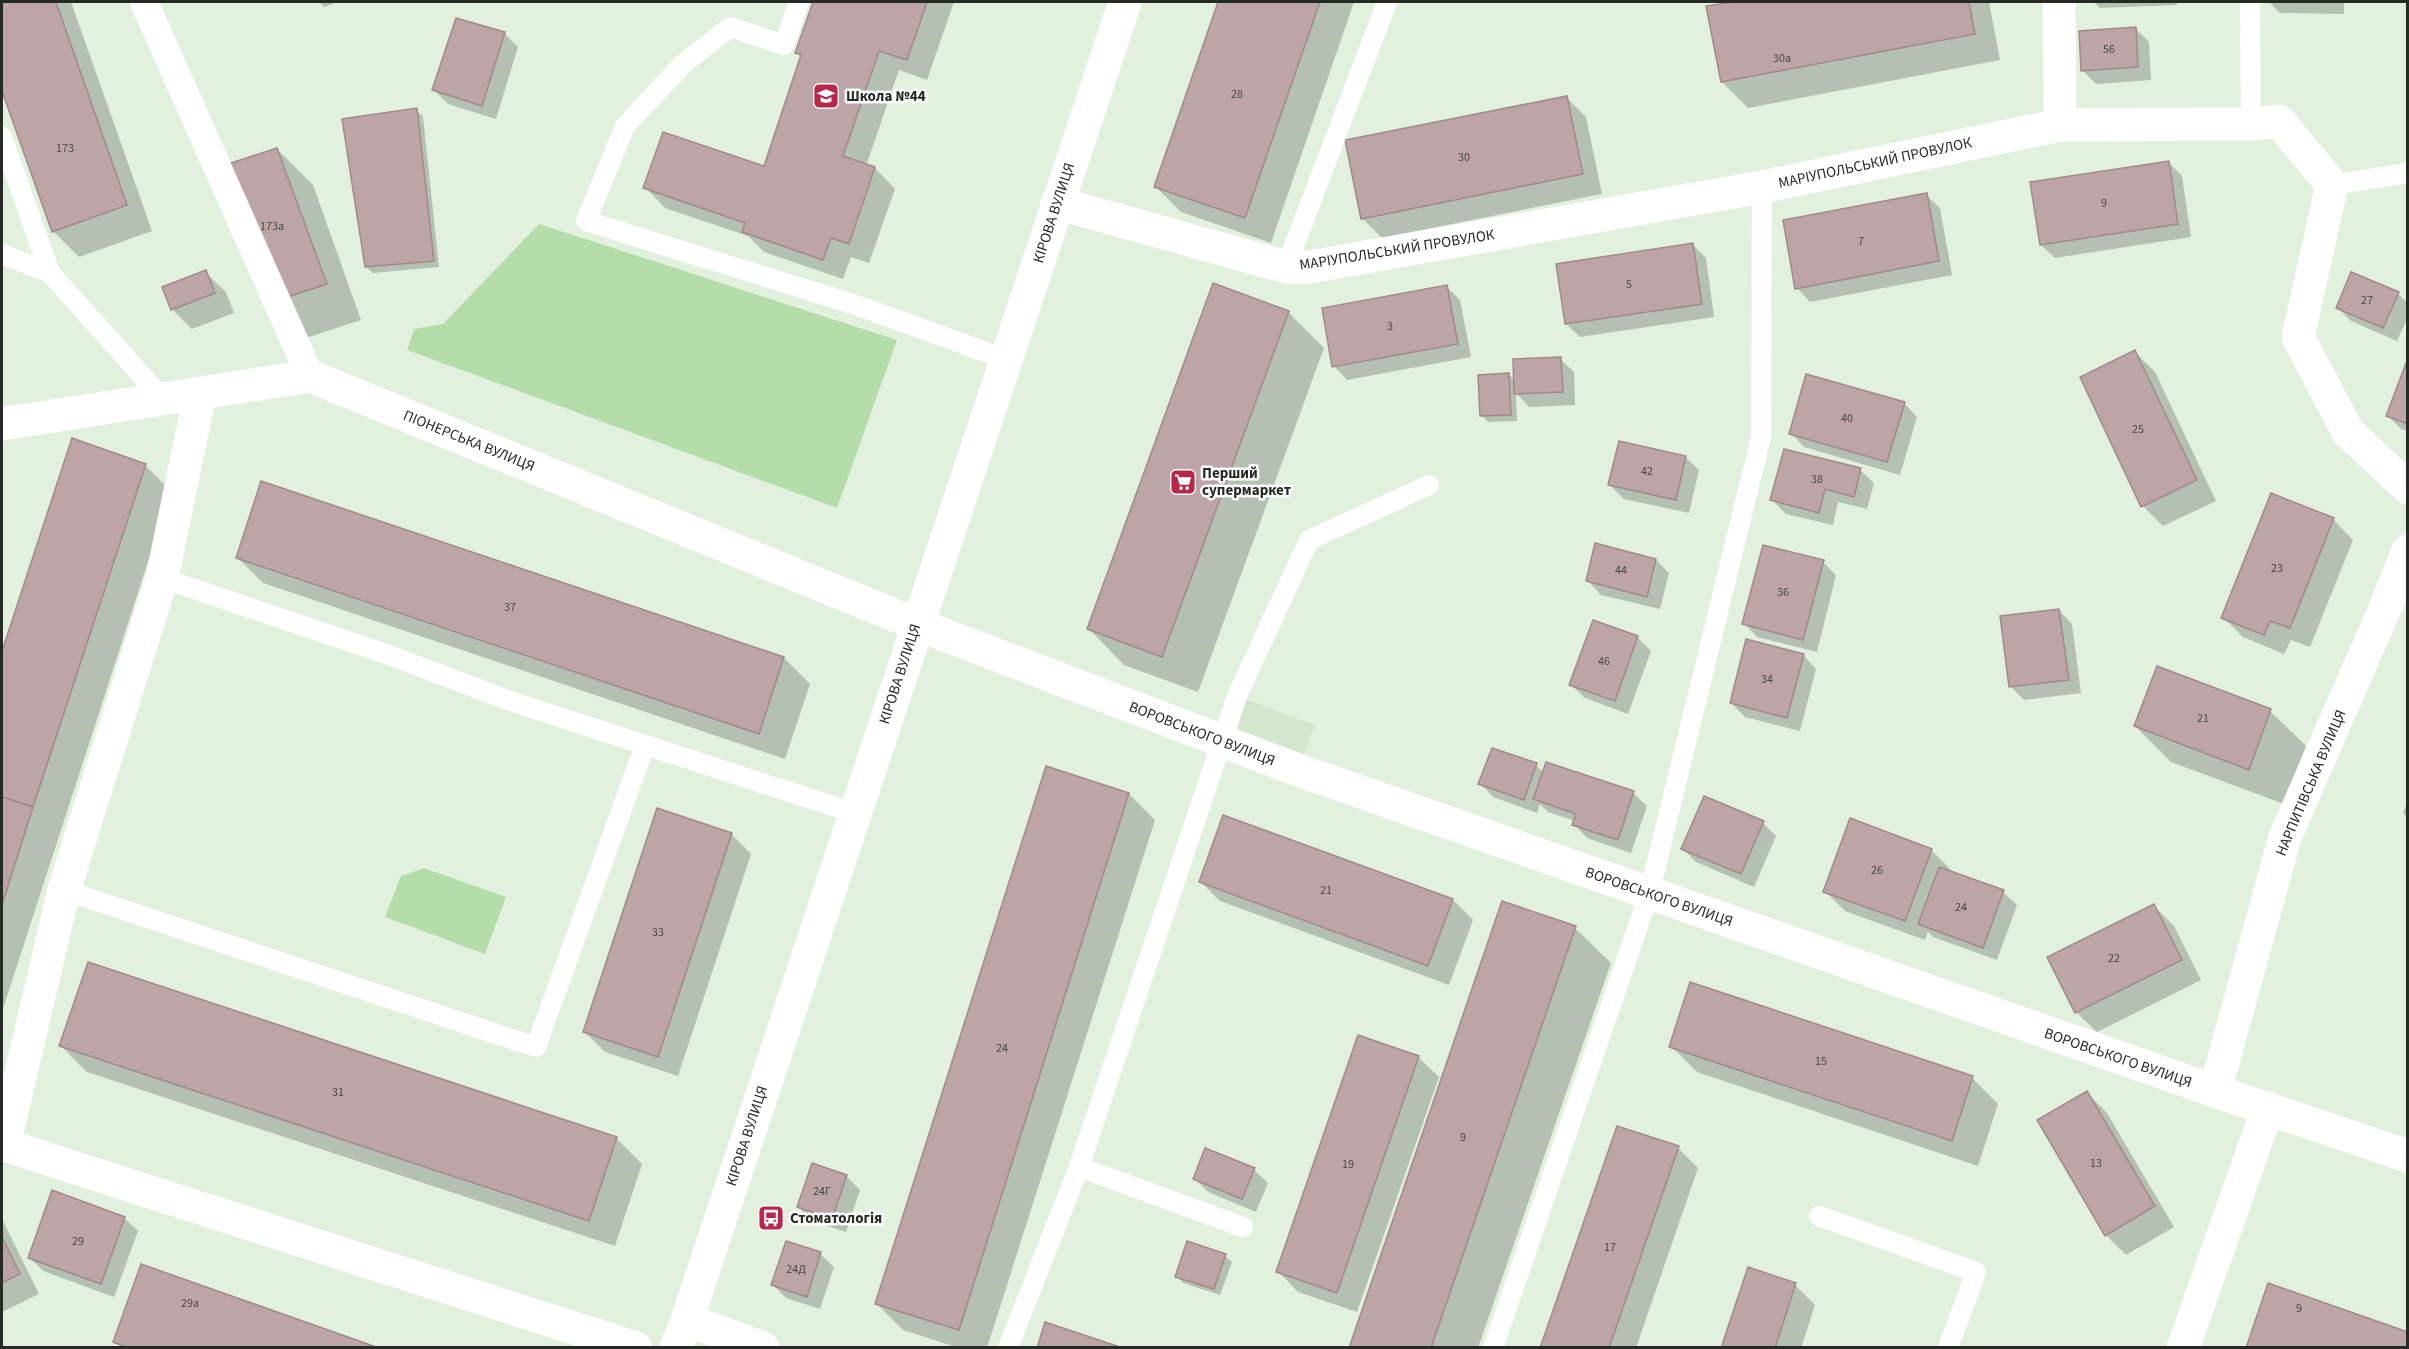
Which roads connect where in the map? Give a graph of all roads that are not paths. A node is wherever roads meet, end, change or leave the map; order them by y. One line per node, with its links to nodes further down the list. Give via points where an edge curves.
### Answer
1 (144, 2): 18 (street)
2 (799, 2): 17 (lane, via 784,45 730,27 683,64 625,126 586,221 856,305)
3 (1125, 2): 13 (street, КІРОВА ВУЛИЦЯ)
4 (1387, 2): 15 (lane)
5 (2059, 2): 8 (street)
6 (2250, 2): 7 (lane)
7 (2251, 124): 8 (street, МАРІУПОЛЬСЬКИЙ ПРОВУЛОК); 11 (street, МАРІУПОЛЬСЬКИЙ ПРОВУЛОК, via 2278,121)
8 (2060, 125): 12 (street, МАРІУПОЛЬСЬКИЙ ПРОВУЛОК)
9 (2, 137): 16 (lane)
10 (2408, 173): 11 (lane)
11 (2332, 185): 23 (street, via 2298,337 2348,432)
12 (1762, 187): 15 (street, МАРІУПОЛЬСЬКИЙ ПРОВУЛОК, via 1309,267); 31 (lane, via 1761,437)
13 (1057, 203): 15 (street, МАРІУПОЛЬСЬКИЙ ПРОВУЛОК); 17 (street, КІРОВА ВУЛИЦЯ)
14 (2, 254): 16 (lane)
15 (1286, 267)
16 (50, 273): 20 (lane)
17 (1005, 359): 26 (street, КІРОВА ВУЛИЦЯ)
18 (310, 376): 19 (street); 26 (street, ПІОНЕРСЬКА ВУЛИЦЯ)
19 (200, 394): 20 (street); 25 (street)
20 (163, 399): 21 (street)
21 (2, 424)
22 (1430, 485): 27 (lane, via 1310,540)
23 (2408, 488)
24 (2408, 551): 32 (street, НАРПИТІВСЬКА ВУЛИЦЯ, via 2285,837)
25 (162, 578): 28 (lane); 30 (street)
26 (916, 624): 27 (street, ВОРОВСЬКОГО ВУЛИЦЯ); 29 (street, КІРОВА ВУЛИЦЯ)
27 (1220, 741): 31 (street, ВОРОВСЬКОГО ВУЛИЦЯ); 36 (lane)
28 (645, 745): 29 (lane); 30 (lane, via 536,1047)
29 (854, 813): 39 (street, КІРОВА ВУЛИЦЯ)
30 (64, 890): 34 (street)
31 (1649, 894): 32 (street, ВОРОВСЬКОГО ВУЛИЦЯ); 43 (lane)
32 (2215, 1091): 33 (street, ВОРОВСЬКОГО ВУЛИЦЯ)
33 (2268, 1108): 35 (street, ВОРОВСЬКОГО ВУЛИЦЯ); 45 (street)
34 (3, 1146): 40 (street)
35 (2408, 1156)
36 (1079, 1167): 38 (lane); 42 (lane)
37 (1819, 1216): 44 (lane, via 1976,1272)
38 (1243, 1227)
39 (681, 1334): 41 (street)
40 (636, 1347)
41 (763, 1347)
42 (1008, 1347)
43 (1493, 1347)
44 (1948, 1347)
45 (2184, 1347)

